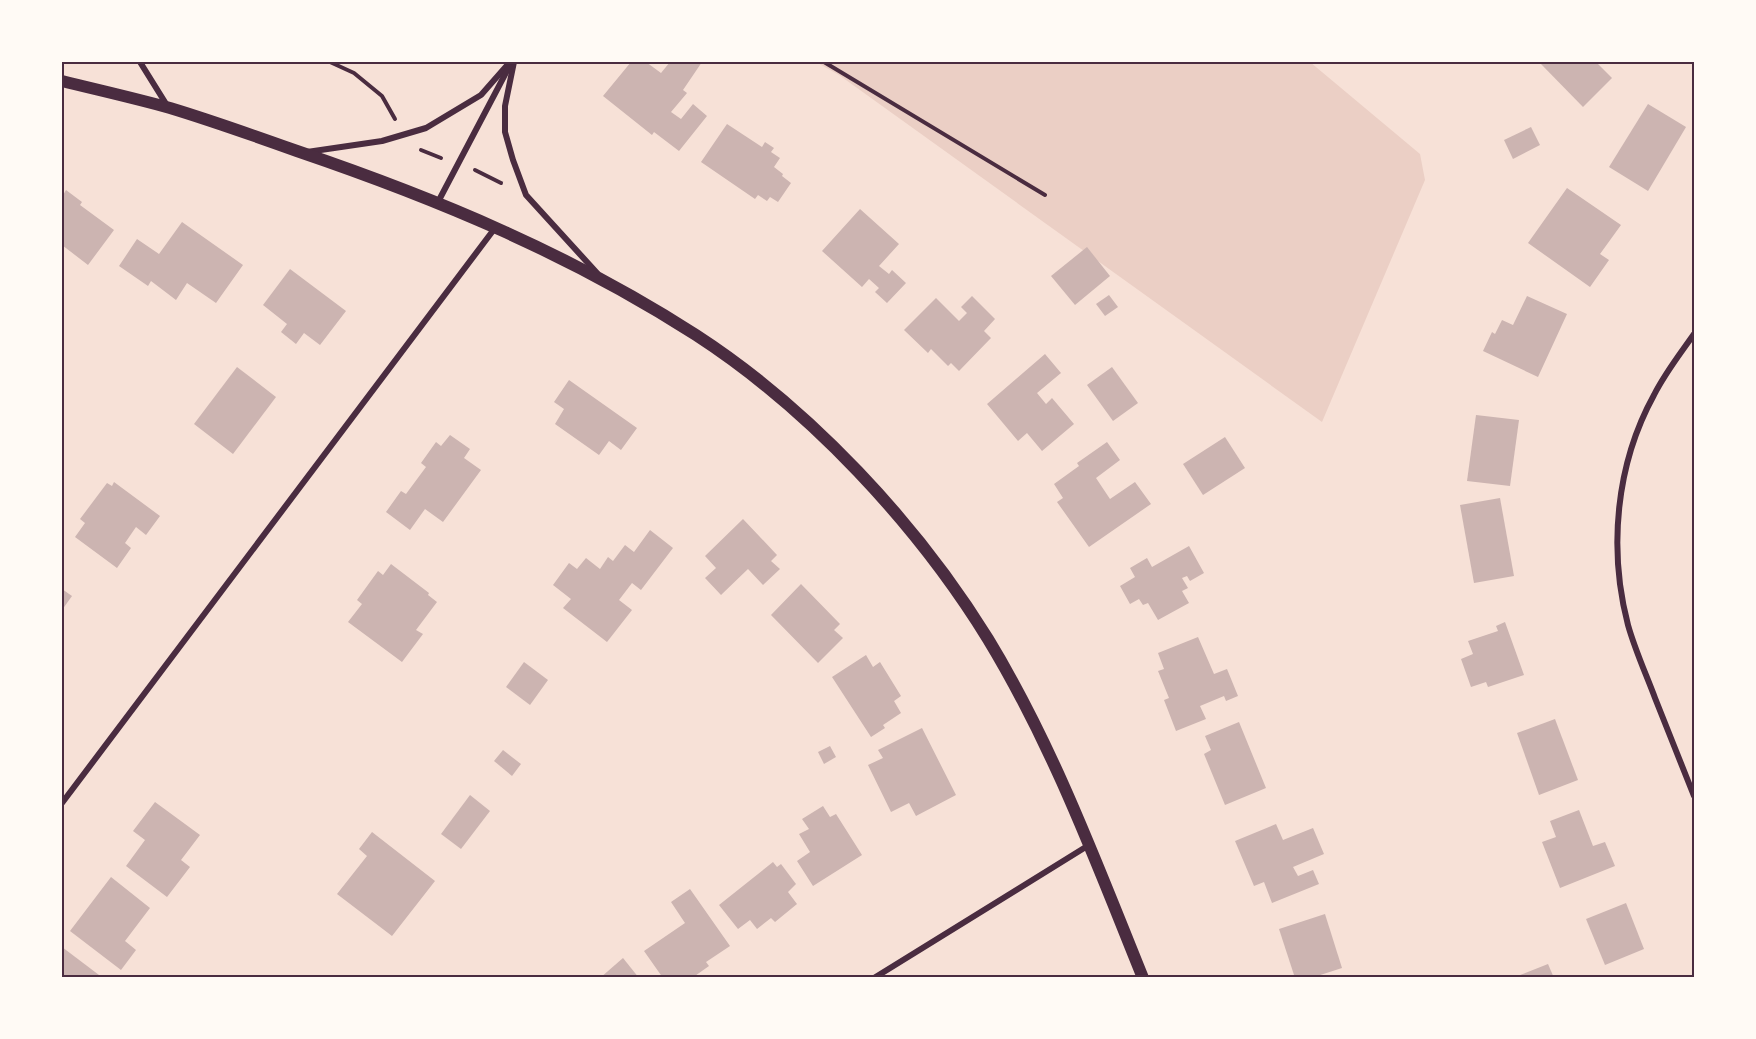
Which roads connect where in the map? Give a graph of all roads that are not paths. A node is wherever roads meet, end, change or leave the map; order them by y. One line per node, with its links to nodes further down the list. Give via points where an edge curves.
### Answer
1 (140, 62): 4 (street)
2 (512, 62): 5 (street, via 481,94 426,128 381,141); 6 (street); 8 (street, via 505,106 506,132 526,195)
3 (62, 81): 4 (main road)
4 (169, 108): 5 (main road)
5 (303, 153): 6 (main road)
6 (438, 202): 7 (main road)
7 (496, 226): 8 (main road); 11 (street)
8 (601, 278): 12 (main road, via 697,336 809,423 927,550 987,637 1030,714)
9 (1695, 334): 10 (street, via 1654,394 1641,422 1623,482 1618,519 1618,558 1628,624)
10 (1695, 796)
11 (62, 802)
12 (1089, 845): 13 (street); 14 (main road)
13 (874, 978)
14 (1143, 978)

